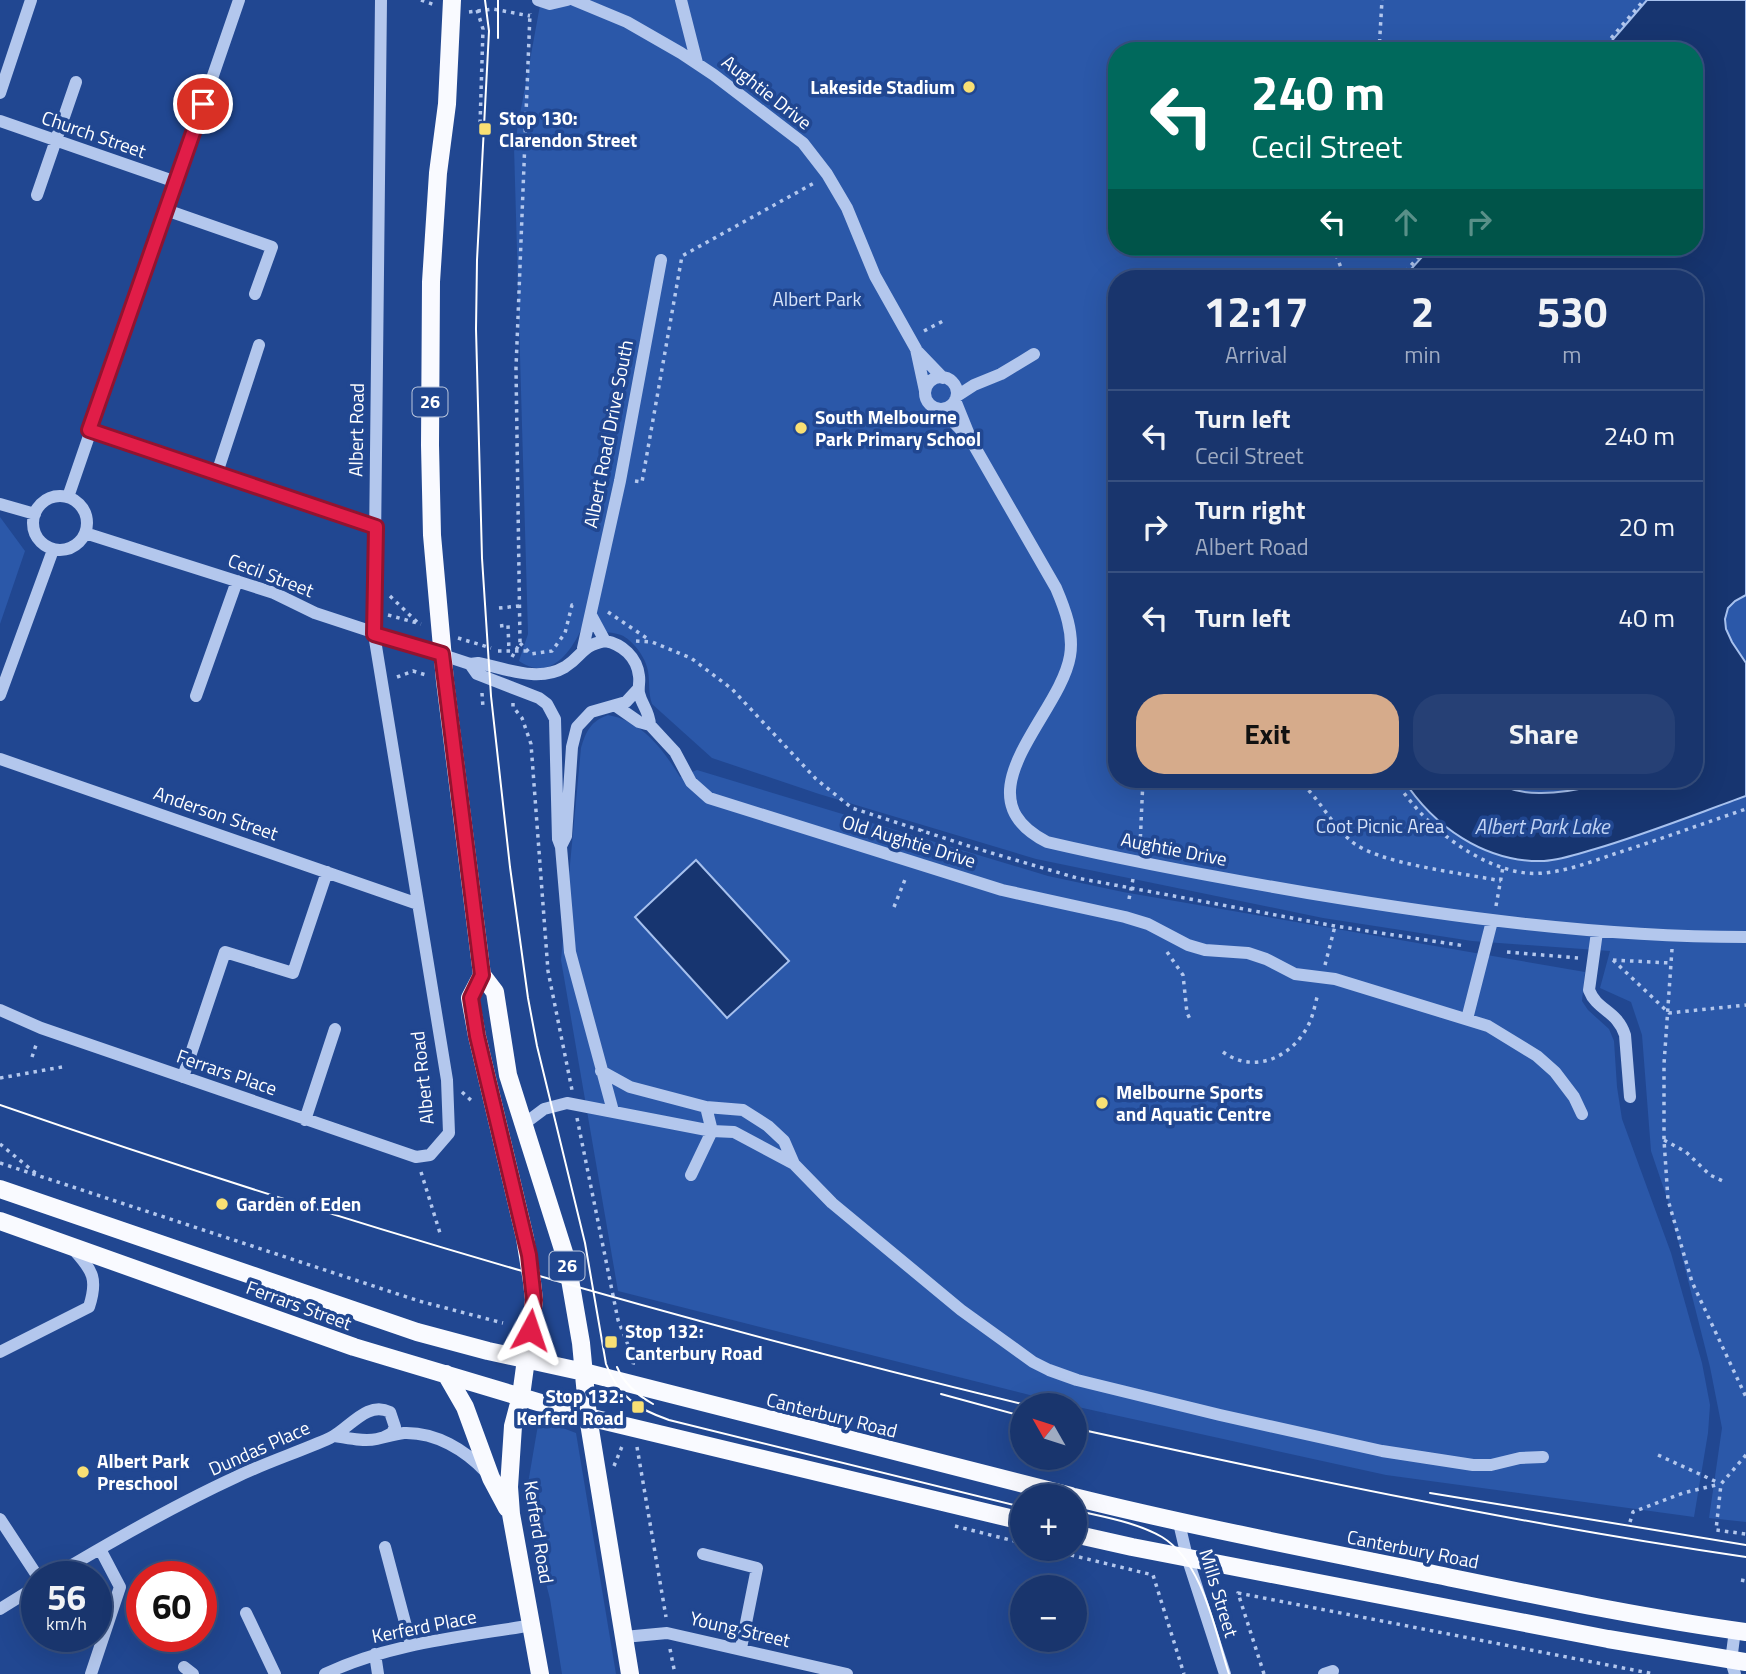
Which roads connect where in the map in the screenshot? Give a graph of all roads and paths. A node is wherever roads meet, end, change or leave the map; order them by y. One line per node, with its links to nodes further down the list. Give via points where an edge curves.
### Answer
1 (31, 0): 18 (street)
2 (239, 0): 23 (street)
3 (381, 0): 45 (street, Albert Road)
4 (421, 0): 11 (path, via 434,5)
5 (538, 0): 6 (street, via 550,4)
6 (567, 0)
7 (574, 0): 16 (street, Aughtie Drive, via 626,22)
8 (1382, 0): 14 (path)
9 (1644, 0): 15 (path)
10 (683, 1): 16 (street)
11 (451, 3): 12 (path, via 471,13); 59 (main road, 26, via 431,282 432,535)
12 (477, 10): 13 (path); 20 (path, via 483,29)
13 (530, 16)
14 (1380, 42)
15 (1608, 42)
16 (697, 63): 22 (street, Aughtie Drive, via 798,139)
17 (76, 82): 21 (street)
18 (0, 93)
19 (0, 121): 21 (street, Church Street)
20 (480, 125)
21 (57, 141): 23 (street, Church Street); 24 (street)
22 (827, 174): 31 (street, Aughtie Drive); 41 (path, via 682,256 642,482)
23 (176, 182): 25 (street)
24 (37, 195)
25 (166, 210): 29 (street, via 272,247); 38 (street)
26 (1419, 256): 28 (path)
27 (661, 260): 41 (street, Albert Road Drive South)
28 (1407, 270)
29 (255, 294)
30 (259, 345): 40 (street)
31 (916, 349): 34 (street, Aughtie Drive); 35 (street, Aughtie Drive)
32 (1034, 354): 33 (street)
33 (990, 378): 34 (street); 36 (street)
34 (947, 379): 35 (street, via 931,381); 36 (street, via 956,388)
35 (925, 391): 37 (street)
36 (956, 398): 37 (street, via 948,408); 39 (street, Aughtie Drive)
37 (934, 408): 39 (street, Aughtie Drive)
38 (89, 430): 40 (street); 42 (street)
39 (972, 442): 86 (street, Aughtie Drive, via 1056,588 1069,626 1070,656 1062,681 1011,778 1010,803 1030,832 1047,842 1136,863)
40 (217, 473): 45 (street)
41 (620, 481): 52 (street, Albert Road Drive South)
42 (68, 497): 44 (street, via 49,499); 46 (street, via 84,511)
43 (0, 504): 44 (street)
44 (35, 514): 47 (street, via 38,540)
45 (376, 527): 49 (street, Albert Road)
46 (85, 533): 47 (street, via 74,546); 48 (street, Cecil Street)
47 (53, 550): 63 (street)
48 (237, 581): 55 (street, Cecil Street); 64 (street)
49 (375, 582): 53 (path); 55 (street, Albert Road)
50 (519, 606): 51 (path)
51 (499, 608)
52 (591, 615): 56 (street); 57 (street, Albert Road Drive South)
53 (418, 624)
54 (500, 626): 58 (path, via 508,625 509,651)
55 (374, 634): 59 (street, Cecil Street); 84 (street, Albert Road)
56 (611, 642): 57 (street); 61 (street, via 632,657 639,675); 73 (path, via 645,640 691,658 732,689 816,779 852,808)
57 (583, 648): 60 (street, via 564,667 547,673)
58 (527, 651)
59 (442, 654): 60 (street); 96 (main road, 26)
60 (470, 664): 74 (street, via 477,674 539,698 552,711)
61 (638, 689): 65 (street); 67 (street, Old Aughtie Drive, via 650,713)
62 (482, 692): 66 (path)
63 (0, 695)
64 (196, 696)
65 (616, 706): 67 (street, Old Aughtie Drive); 74 (street, via 594,710 577,727 566,836)
66 (483, 708)
67 (650, 724): 97 (street, Old Aughtie Drive, via 675,752 691,782 709,798 1002,890 1148,924 1205,950 1248,953 1295,974)
68 (0, 759): 79 (street, Anderson Street)
69 (1143, 788): 75 (path)
70 (1305, 788): 81 (path, via 1363,850)
71 (1400, 788): 77 (path, via 1441,832)
72 (1746, 809): 77 (path, via 1589,862 1526,873)
73 (922, 829): 76 (path); 82 (path, via 1077,878)
74 (561, 847): 106 (street, via 570,952)
75 (1140, 849)
76 (914, 852)
77 (1503, 867): 81 (path)
78 (908, 871): 85 (path)
79 (327, 872): 84 (street, Anderson Street); 107 (street, via 293,973 225,952)
80 (1133, 878): 82 (path)
81 (1501, 881): 86 (path)
82 (1132, 888): 83 (path); 87 (path)
83 (1129, 899)
84 (418, 904): 118 (street, Albert Road, via 447,1080 449,1133 430,1155)
85 (894, 908)
86 (1492, 921): 88 (street, Aughtie Drive); 102 (street)
87 (1335, 926): 91 (path); 97 (path)
88 (1597, 932): 89 (street, Aughtie Drive); 109 (street, via 1588,990 1597,1004 1615,1016 1626,1035)
89 (1673, 936): 90 (street, Aughtie Drive); 95 (path)
90 (1746, 937)
91 (1465, 946)
92 (1167, 951): 101 (path, via 1183,975)
93 (1507, 952): 94 (path)
94 (1587, 958)
95 (1670, 963): 100 (path); 100 (path, via 1613,960)
96 (482, 975): 114 (main road, 26, via 495,992 508,1075); 132 (main road, 26, via 471,998 477,1036 532,1282)
97 (1322, 976): 102 (street, Old Aughtie Drive); 104 (path, via 1311,1020 1286,1053 1249,1063)
98 (1746, 1005): 100 (path)
99 (0, 1010): 107 (street, Ferrars Place)
100 (1669, 1013): 116 (path)
101 (1190, 1019)
102 (1467, 1019): 112 (street, Old Aughtie Drive, via 1501,1032 1543,1062 1563,1082)
103 (335, 1029): 113 (street)
104 (1223, 1052)
105 (62, 1067): 108 (path)
106 (601, 1072): 110 (street, via 631,1087); 111 (street)
107 (183, 1077): 113 (street, Ferrars Place)
108 (0, 1078)
109 (1630, 1097)
110 (706, 1107): 115 (street); 120 (street, via 743,1110 768,1126 785,1141)
111 (613, 1111): 114 (street, via 556,1104); 115 (street)
112 (1583, 1114)
113 (305, 1120): 118 (street, Ferrars Place)
114 (524, 1124): 133 (main road, 26, via 565,1254)
115 (712, 1131): 120 (street, via 734,1132); 121 (street)
116 (1664, 1140): 123 (path); 136 (path, via 1668,1200 1692,1282)
117 (0, 1144): 122 (path)
118 (416, 1157): 127 (path)
119 (0, 1163): 122 (path)
120 (794, 1164): 143 (street, via 832,1203 961,1310 1049,1370 1382,1451 1473,1465)
121 (691, 1175)
122 (41, 1178): 130 (path, via 419,1301)
123 (1726, 1182)
124 (0, 1189): 126 (main road, Ferrars Street)
125 (0, 1221): 128 (main road, Ferrars Street)
126 (98, 1223): 129 (main road, via 111,1243); 132 (main road, Ferrars Street, via 417,1332)
127 (440, 1234)
128 (70, 1245): 129 (main road, Ferrars Street); 131 (street, via 91,1270 94,1282 89,1307)
129 (109, 1259): 134 (main road, Ferrars Street, via 354,1347)
130 (503, 1323)
131 (0, 1352)
132 (526, 1359): 133 (main road, Ferrars Street); 135 (main road, 26)
133 (584, 1372): 137 (main road, 26); 145 (main road, Canterbury Road)
134 (446, 1374): 135 (main road, Ferrars Street); 144 (main road, via 465,1407)
135 (521, 1396): 137 (main road, Ferrars Street); 148 (main road, Kerferd Road / 26, via 509,1466)
136 (1746, 1397)
137 (588, 1417): 149 (main road); 168 (main road, 26)
138 (334, 1436): 139 (street, Dundas Place); 139 (street, Dundas Place, via 358,1417 380,1409 390,1412 395,1425); 156 (street, Dundas Place, via 237,1476)
139 (384, 1437): 144 (street, Dundas Place, via 407,1433 442,1441 470,1457)
140 (637, 1447): 167 (path)
141 (1658, 1455): 146 (path)
142 (1746, 1455): 146 (path)
143 (1543, 1458)
144 (491, 1478): 148 (main road)
145 (1022, 1484)
146 (1721, 1484): 151 (path, via 1633,1512); 153 (path, via 1716,1530)
147 (1087, 1500): 152 (main road, Canterbury Road)
148 (511, 1514): 165 (main road, Kerferd Road / 26)
149 (1010, 1518)
150 (0, 1519): 160 (street)
151 (1630, 1522)
152 (1179, 1523): 158 (street, Mills Street); 166 (main road, Canterbury Road, via 1602,1608)
153 (1746, 1534)
154 (1087, 1537): 158 (main road)
155 (385, 1547): 169 (street)
156 (100, 1549): 161 (street, Dundas Place); 174 (street, via 120,1587)
157 (703, 1554): 170 (street, via 757,1568)
158 (1187, 1557): 172 (main road); 183 (street, Mills Street)
159 (1087, 1559): 182 (path, via 1153,1575)
160 (28, 1561)
161 (79, 1561)
162 (21, 1596): 163 (street)
163 (0, 1609)
164 (246, 1613): 175 (street)
165 (533, 1625): 169 (street, Kerferd Place); 178 (main road, Kerferd Road / 26)
166 (1740, 1631): 172 (street)
167 (667, 1633): 168 (street, Young Street); 170 (street, Young Street); 180 (path)
168 (624, 1637): 179 (main road, 26)
169 (411, 1645): 171 (street, Kerferd Place)
170 (741, 1648): 173 (street, Young Street)
171 (375, 1654): 176 (street, Kerferd Place); 177 (street)
172 (1737, 1666)
173 (833, 1672): 181 (street, Young Street)
174 (90, 1674)
175 (275, 1674)
176 (325, 1674)
177 (378, 1674)
178 (540, 1674)
179 (630, 1674)
180 (675, 1674)
181 (847, 1674)
182 (1184, 1674)
183 (1225, 1674)
184 (1264, 1674): 185 (path, via 1238,1593)
185 (1654, 1674)

